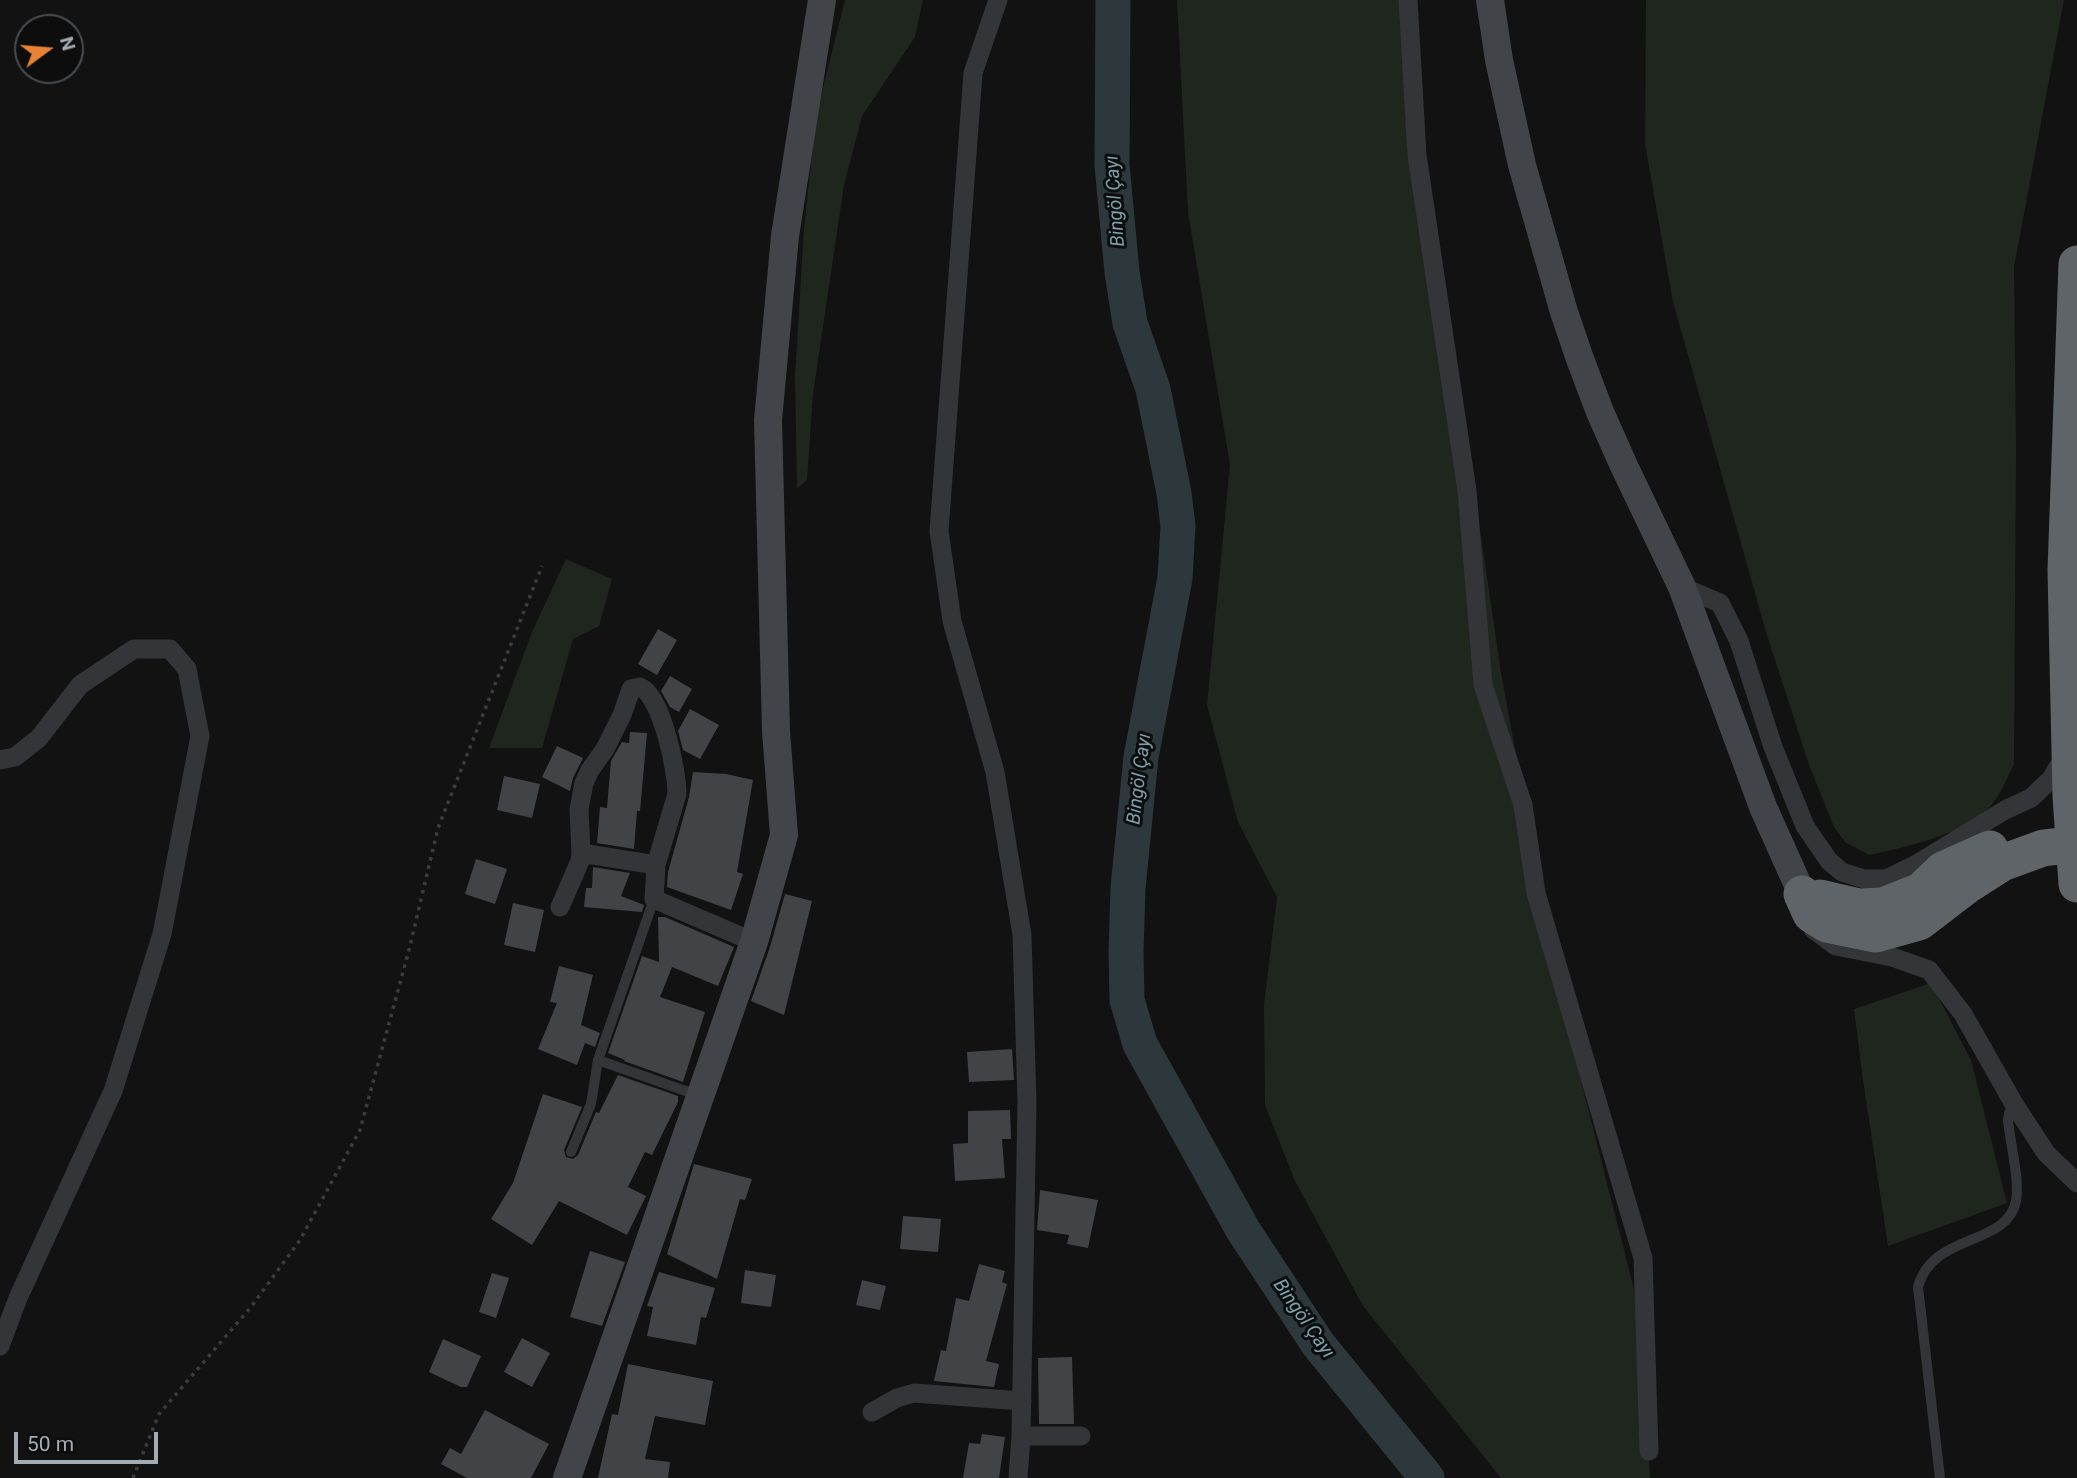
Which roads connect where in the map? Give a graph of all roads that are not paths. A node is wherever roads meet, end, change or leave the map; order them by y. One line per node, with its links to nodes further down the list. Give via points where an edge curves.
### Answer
1 (822, 0): 17 (main road, via 785,236 768,420 776,731 784,835)
2 (998, 0): 24 (street, via 973,73 939,531 952,621 995,772 1022,935 1027,1102)
3 (1408, 0): 28 (street, via 1417,155 1467,491 1483,685 1523,805 1536,893 1643,1258)
4 (1490, 0): 6 (main road, via 1510,116 1564,312 1600,412)
5 (2077, 264): 7 (highway, via 2066,570)
6 (1682, 587): 7 (street, via 1720,603 1739,640 1773,747 1805,826 1842,872 1886,879 1915,865 2031,798 2051,779); 14 (main road, via 1763,807)
7 (2070, 747): 9 (highway)
8 (0, 760): 23 (street, via 15,757 39,738 79,685 135,649 170,649 187,669 200,736 162,934 113,1091)
9 (2074, 811): 13 (highway); 14 (highway, via 1943,870 1921,891 1883,906 1859,907)
10 (2077, 844): 14 (highway, via 2043,848 2003,863 1919,922 1876,934 1827,924 1811,914)
11 (582, 853): 12 (street); 12 (street, via 579,809 584,783 622,715 631,689 640,687 648,691 657,708 677,782); 16 (street)
12 (656, 865): 15 (street)
13 (2077, 882)
14 (1802, 894): 20 (street, via 1803,921 1836,946 1929,970 1963,1014)
15 (654, 899): 17 (street); 18 (lane)
16 (560, 907)
17 (754, 942): 19 (main road)
18 (598, 1060): 19 (lane); 21 (lane, via 591,1104)
19 (700, 1096): 29 (main road)
20 (2014, 1104): 22 (street, via 2046,1153); 31 (lane, via 2007,1120 2017,1195 2013,1212 2004,1224 1937,1256 1918,1287)
21 (570, 1152)
22 (2077, 1183)
23 (0, 1346)
24 (1022, 1401): 25 (street, via 914,1393); 26 (street)
25 (873, 1412)
26 (1021, 1436): 27 (street); 30 (street)
27 (1082, 1436)
28 (1649, 1451)
29 (567, 1478)
30 (1017, 1478)
31 (1940, 1478)

